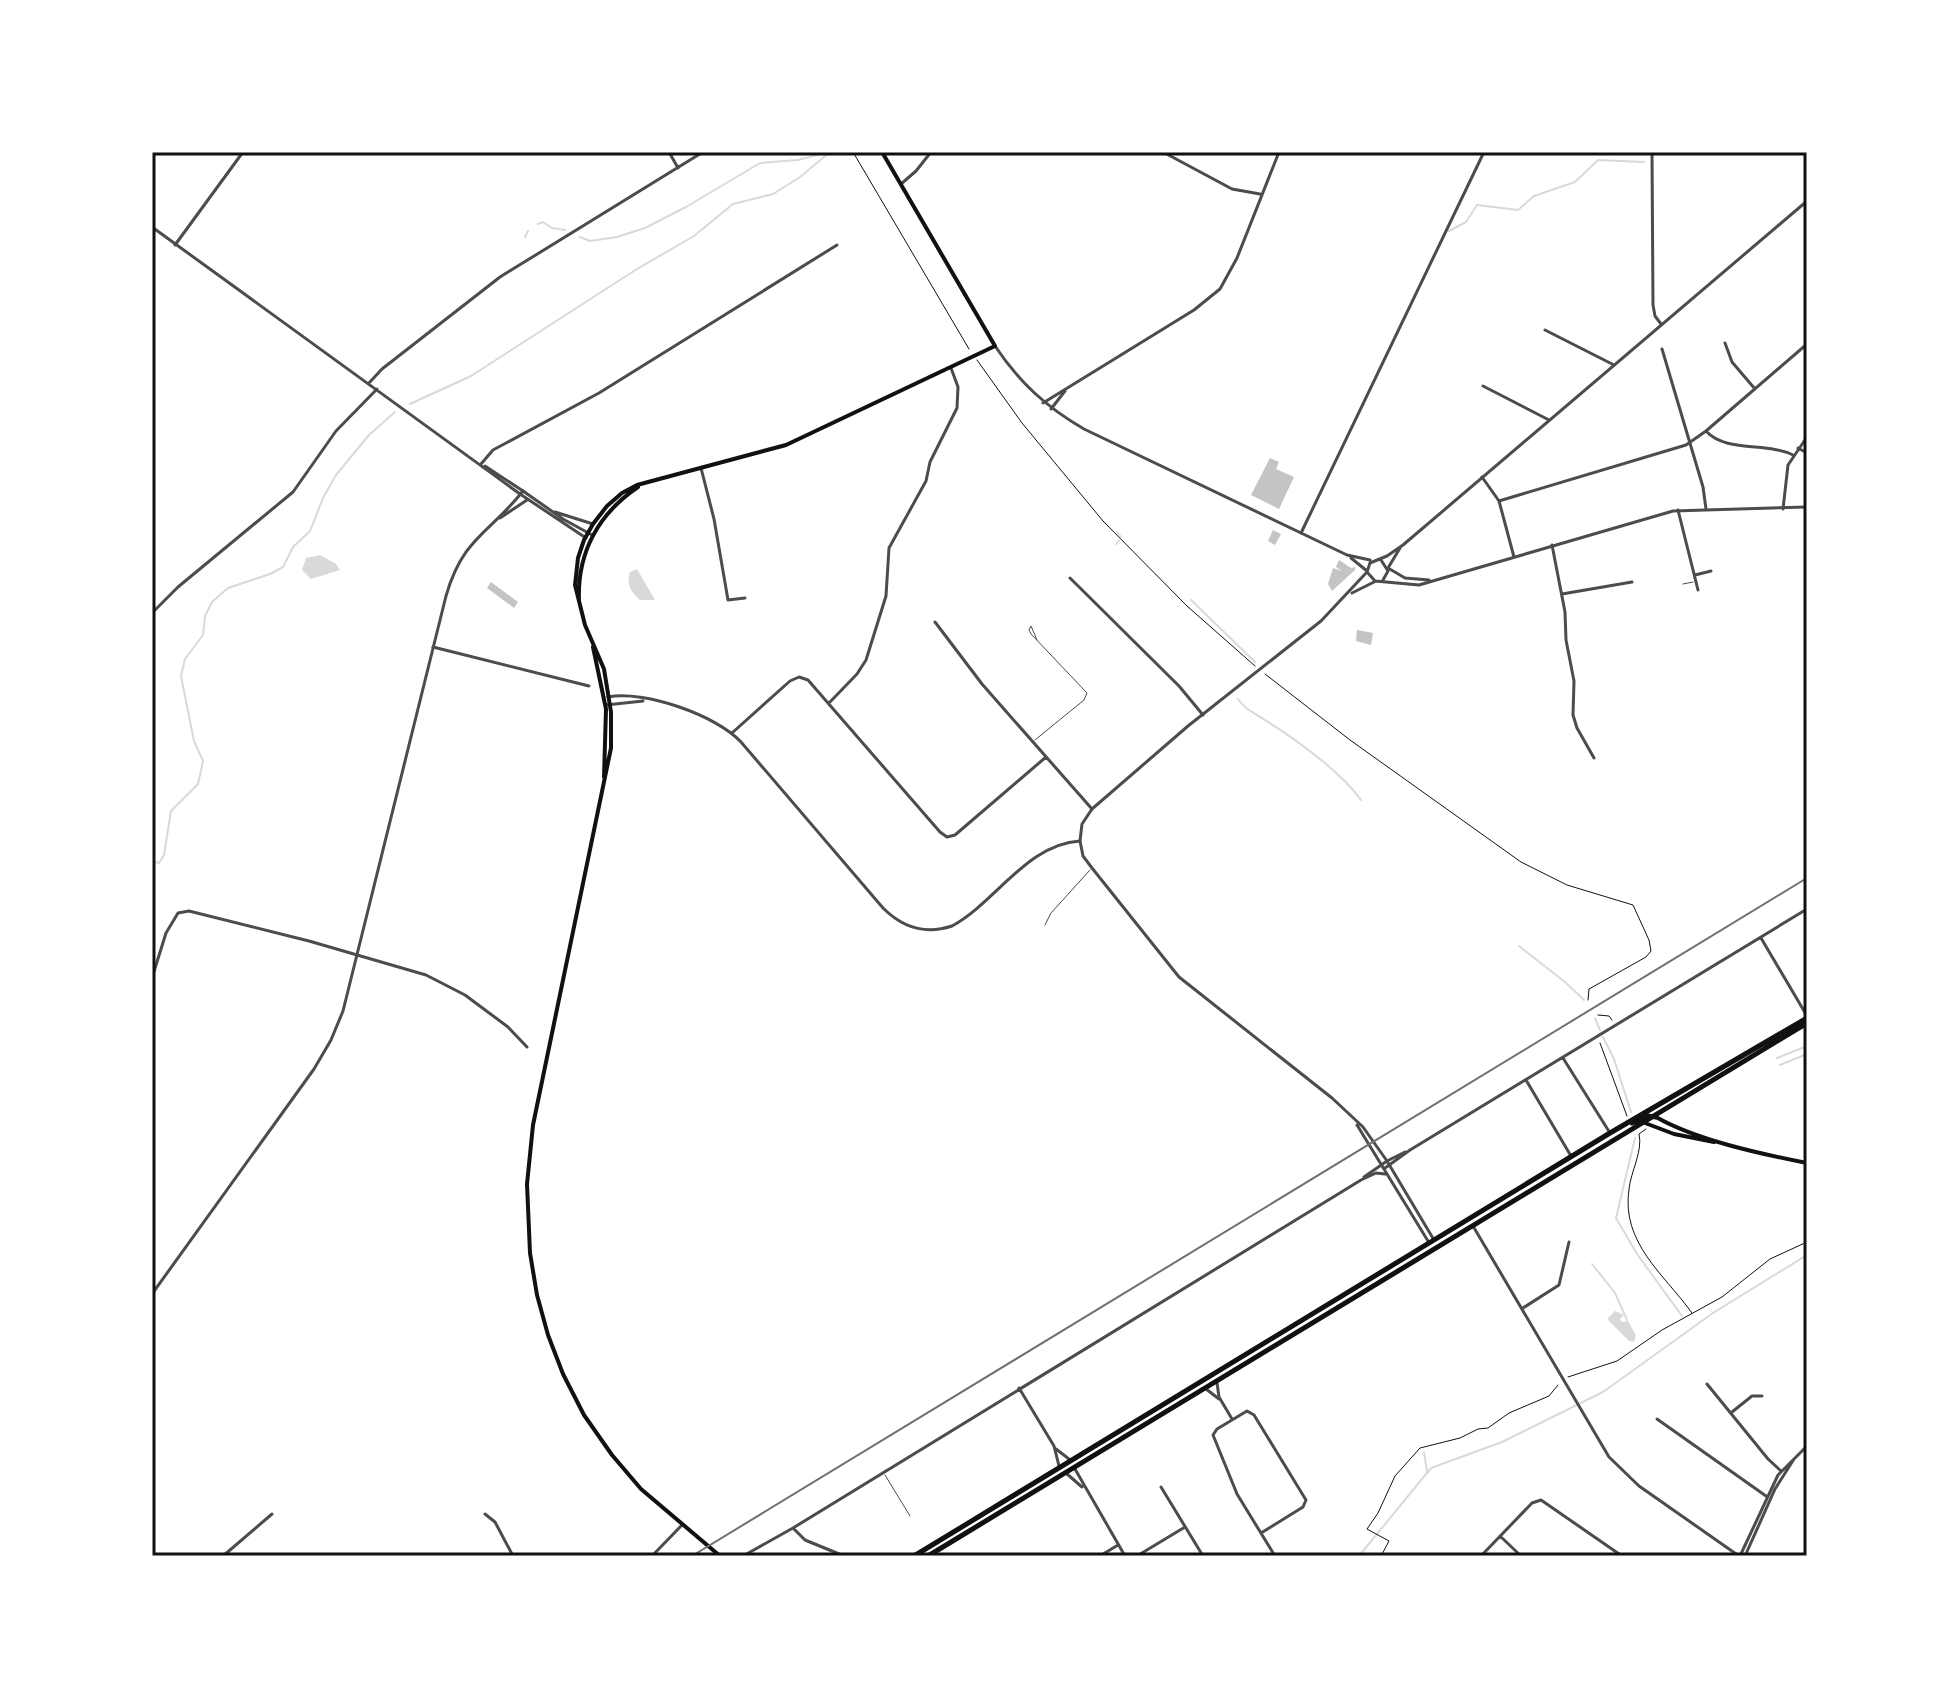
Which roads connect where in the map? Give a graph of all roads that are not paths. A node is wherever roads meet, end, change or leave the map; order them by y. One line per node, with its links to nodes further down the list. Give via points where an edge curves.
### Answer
1 (243, 152): 15 (street)
2 (669, 152): 10 (street)
3 (703, 152): 10 (street)
4 (882, 152): 11 (main road)
5 (931, 152): 11 (street)
6 (1163, 152): 12 (street, via 1232,189)
7 (1279, 152): 12 (street)
8 (1484, 152): 53 (street)
9 (1652, 152): 17 (street, via 1653,305)
10 (678, 168): 25 (street, via 487,285)
11 (901, 184): 21 (main road)
12 (1260, 194): 28 (street, via 1237,258 1214,295)
13 (1807, 201): 17 (street)
14 (152, 227): 15 (street)
15 (175, 245): 25 (street)
16 (837, 245): 39 (street, via 599,393 493,450)
17 (1661, 324): 23 (street)
18 (1545, 330): 23 (street)
19 (1725, 343): 29 (street, via 1732,362)
20 (1807, 344): 29 (street)
21 (995, 346): 24 (main road); 30 (street)
22 (1662, 349): 35 (street)
23 (1614, 365): 32 (street)
24 (951, 368): 40 (main road, via 786,445); 80 (street, via 958,387 957,408 926,481 889,548 886,596 866,660)
25 (369, 383): 27 (street)
26 (1483, 386): 32 (street)
27 (377, 389): 39 (street); 73 (street, via 336,431 293,492)
28 (1068, 389): 30 (street); 31 (street)
29 (1755, 389): 33 (street)
30 (1043, 403): 31 (street)
31 (1051, 409): 53 (street)
32 (1549, 420): 41 (street)
33 (1706, 431): 35 (street); 38 (street, via 1718,441)
34 (1807, 437): 36 (street)
35 (1690, 443): 45 (street); 48 (street)
36 (1798, 448): 37 (street); 38 (street)
37 (1807, 453)
38 (1793, 455): 49 (street)
39 (481, 464): 43 (street)
40 (701, 468): 42 (main road); 72 (street, via 728,600)
41 (1482, 477): 45 (street); 55 (street)
42 (651, 480): 52 (main road, via 622,493); 54 (main road, via 617,503)
43 (522, 493): 44 (street); 51 (street)
44 (529, 498): 47 (street); 51 (street); 54 (street)
45 (1499, 501): 58 (street)
46 (1807, 507): 49 (street)
47 (548, 509): 52 (street); 54 (street)
48 (1706, 509): 49 (street); 50 (street)
49 (1783, 509)
50 (1678, 510): 56 (street); 64 (street)
51 (493, 522): 76 (street, via 470,544 455,570)
52 (593, 524): 54 (main road)
53 (1301, 533): 57 (street)
54 (589, 537): 78 (main road, via 575,579)
55 (1403, 545): 59 (street); 60 (street)
56 (1552, 545): 58 (street); 70 (street)
57 (1347, 555): 59 (street); 62 (street)
58 (1514, 557): 65 (street)
59 (1375, 560): 60 (street); 62 (street)
60 (1388, 568): 65 (street, via 1405,578); 66 (street)
61 (1711, 571): 64 (street)
62 (1367, 572): 66 (street); 71 (street)
63 (1070, 578): 82 (street)
64 (1694, 578): 68 (lane); 69 (street)
65 (1432, 580): 66 (street, via 1411,586)
66 (1378, 581): 71 (street)
67 (1632, 582): 70 (street)
68 (1683, 584)
69 (1698, 590)
70 (1562, 594): 86 (street, via 1574,722)
71 (1348, 595): 82 (street)
72 (745, 598)
73 (152, 613)
74 (935, 622): 84 (street)
75 (1037, 640): 84 (lane, via 1087,693)
76 (433, 647): 77 (street); 93 (street)
77 (589, 686)
78 (607, 697): 79 (street); 81 (main road)
79 (655, 702): 81 (street); 83 (street, via 706,716)
80 (829, 703): 83 (street, via 808,680 795,679); 85 (street, via 947,837)
81 (608, 704): 142 (main road, via 603,787 533,1125 527,1184 530,1253 545,1325 579,1406 628,1475)
82 (1203, 715): 87 (street)
83 (732, 733): 88 (street, via 891,916 907,926 935,930 959,922 1049,848)
84 (1033, 742): 85 (street)
85 (1046, 757): 87 (street)
86 (1594, 758)
87 (1092, 809): 88 (street, via 1082,824)
88 (1080, 841): 89 (street)
89 (1092, 868): 91 (lane); 105 (street, via 1179,977 1350,1115)
90 (1807, 909): 92 (street)
91 (1045, 925)
92 (1761, 938): 95 (street); 97 (street)
93 (358, 955): 94 (street, via 189,911 178,913 166,933); 96 (street, via 452,987); 113 (street, via 343,1011 314,1069)
94 (152, 978)
95 (1807, 1019): 99 (highway); 101 (highway)
96 (527, 1047)
97 (1563, 1058): 98 (street); 101 (street)
98 (1526, 1080): 103 (street); 105 (street)
99 (1656, 1117): 100 (highway); 101 (highway); 102 (main road)
100 (1647, 1125): 102 (main road); 108 (highway)
101 (1610, 1133): 103 (highway)
102 (1724, 1143): 104 (main road)
103 (1572, 1157): 108 (highway)
104 (1807, 1163)
105 (1386, 1165): 106 (street); 107 (street); 110 (street)
106 (1389, 1175): 107 (street); 110 (street)
107 (1361, 1180): 119 (street)
108 (1542, 1180): 109 (highway); 110 (highway)
109 (1473, 1226): 112 (highway); 114 (street)
110 (1432, 1242): 112 (highway); 116 (highway)
111 (1569, 1242): 114 (street, via 1560,1282)
112 (1436, 1249): 115 (highway)
113 (152, 1294)
114 (1523, 1308): 165 (street, via 1605,1450 1629,1477)
115 (1244, 1365): 116 (highway); 117 (highway)
116 (1209, 1378): 128 (highway)
117 (1217, 1381): 120 (highway); 122 (street)
118 (1707, 1384): 123 (street)
119 (1019, 1388): 126 (street); 131 (street)
120 (1205, 1389): 122 (street); 128 (highway)
121 (1762, 1396): 123 (street, via 1750,1397)
122 (1221, 1402): 124 (street)
123 (1731, 1412): 130 (street)
124 (1232, 1419): 145 (street, via 1215,1430 1214,1437); 145 (street, via 1252,1413 1306,1500)
125 (1657, 1419): 137 (street)
126 (1054, 1446): 128 (street); 129 (street)
127 (1807, 1446): 130 (street)
128 (1073, 1464): 129 (highway); 132 (highway); 134 (highway); 136 (street)
129 (1059, 1468): 134 (highway)
130 (1782, 1472): 137 (street)
131 (883, 1473): 141 (lane); 144 (street)
132 (1065, 1474): 133 (highway); 136 (street)
133 (1047, 1485): 138 (highway, via 1010,1503); 148 (highway)
134 (1029, 1487): 138 (highway)
135 (1161, 1487): 143 (street)
136 (1085, 1490): 147 (street)
137 (1768, 1497): 165 (street)
138 (1006, 1500): 155 (highway)
139 (272, 1514): 149 (street)
140 (485, 1514): 150 (street)
141 (910, 1516)
142 (682, 1525): 151 (street); 152 (main road)
143 (1185, 1527): 159 (street); 160 (street)
144 (793, 1528): 153 (street); 154 (street, via 805,1540)
145 (1261, 1533): 161 (street)
146 (1500, 1536): 162 (street); 163 (street); 164 (street, via 1541,1500)
147 (1118, 1545): 157 (street); 158 (street)
148 (932, 1555): 156 (highway, via 928,1551)
149 (223, 1556)
150 (513, 1556)
151 (652, 1556)
152 (720, 1556)
153 (744, 1556)
154 (844, 1556)
155 (914, 1556)
156 (920, 1556)
157 (1100, 1556)
158 (1125, 1556)
159 (1137, 1556)
160 (1203, 1556)
161 (1275, 1556)
162 (1481, 1556)
163 (1521, 1556)
164 (1622, 1556)
165 (1741, 1556)

